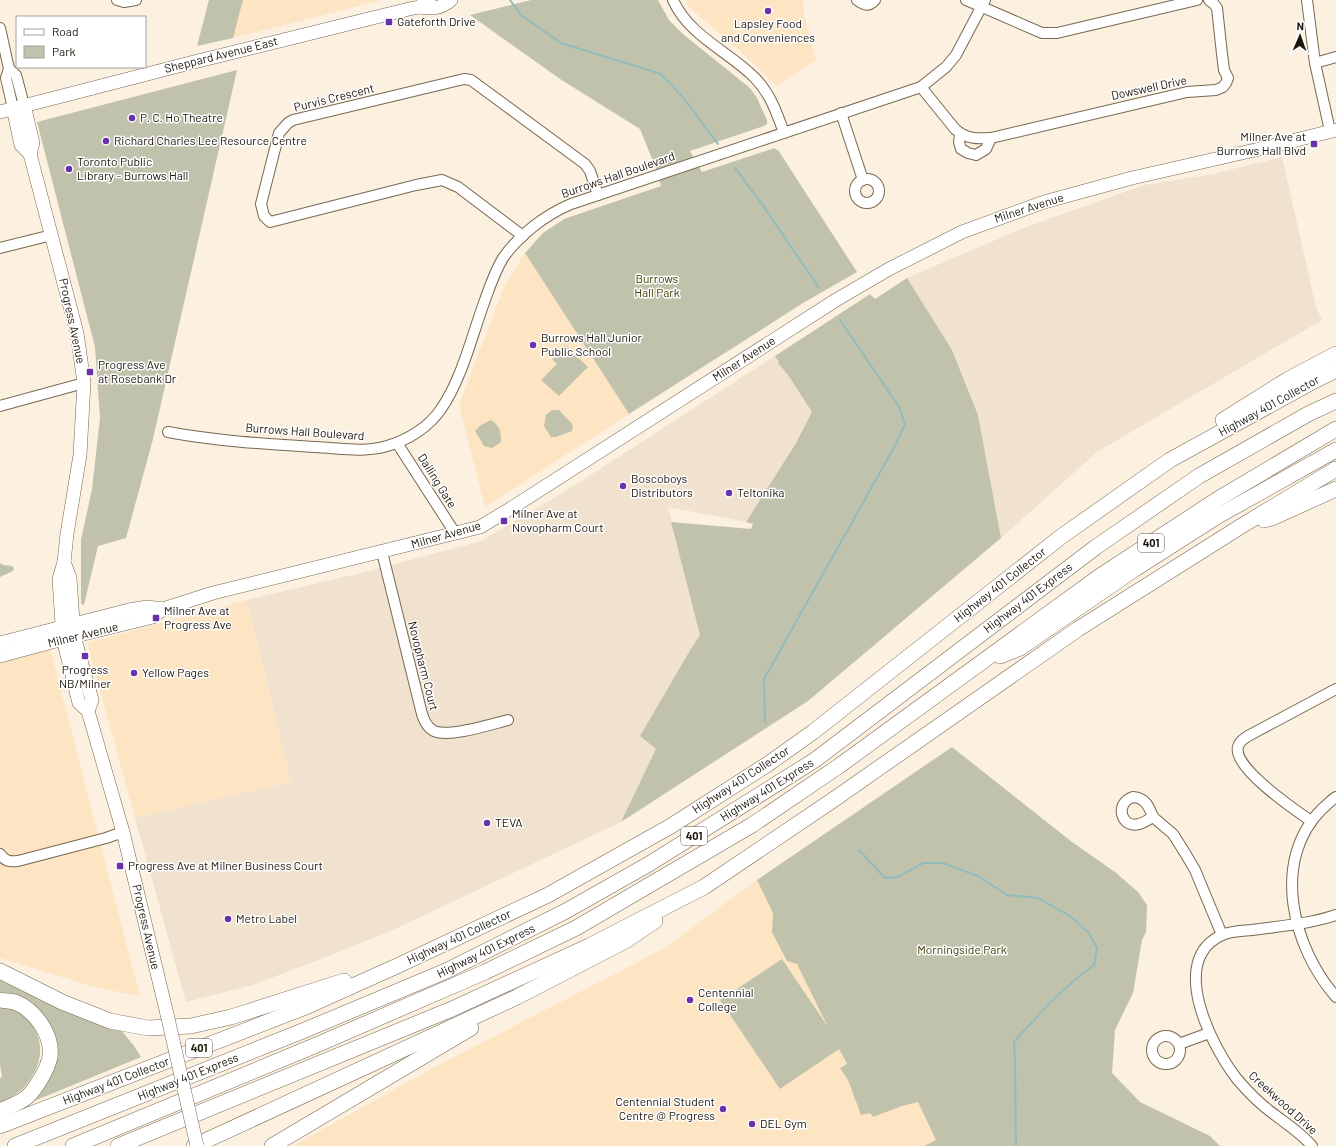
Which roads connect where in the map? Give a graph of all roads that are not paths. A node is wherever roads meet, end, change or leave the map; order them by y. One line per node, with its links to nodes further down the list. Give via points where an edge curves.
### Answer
1 (117, 0): 2 (street)
2 (136, 0)
3 (451, 0): 11 (main road, Sheppard Avenue East, via 444,6 431,9)
4 (673, 0): 21 (street, via 693,29 755,77 771,100)
5 (857, 0): 6 (street, via 867,5)
6 (875, 0)
7 (966, 0): 12 (street)
8 (1197, 0): 12 (street, via 1057,33 1042,33)
9 (1209, 0): 23 (street, Dowswell Drive, via 1217,8 1224,70 1228,78 1223,87 1216,90 1187,92)
10 (1307, 0): 15 (street)
11 (421, 2): 17 (main road, Sheppard Avenue East)
12 (983, 4): 16 (street, Burrows Hall Boulevard, via 956,55 946,67)
13 (0, 28): 17 (street, via 9,69 6,78)
14 (1336, 57): 15 (street)
15 (1315, 63): 20 (street)
16 (921, 87): 19 (street, Burrows Hall Boulevard); 22 (street)
17 (19, 107): 18 (main road, Sheppard Avenue East); 26 (main road, Progress Avenue, via 21,145 30,154)
18 (0, 112)
19 (840, 113): 21 (street, Burrows Hall Boulevard); 24 (street)
20 (1333, 130): 44 (main road, Milner Avenue, via 1124,180 1044,202 962,232 889,269 836,300 480,527)
21 (784, 133): 25 (street, Burrows Hall Boulevard)
22 (960, 134): 23 (street, Dowswell Drive, via 973,139); 23 (street, via 961,149 976,155 986,149)
23 (991, 138)
24 (864, 180)
25 (598, 195): 27 (street, Burrows Hall Boulevard, via 559,209); 27 (street, Purvis Crescent, via 585,164 471,80 464,79 293,120 279,133 261,204 264,216 270,222 442,180 458,187)
26 (52, 235): 28 (street); 31 (main road, Progress Avenue, via 77,333)
27 (523, 236): 38 (street, Burrows Hall Boulevard, via 504,258 492,281 458,375 441,410 412,436)
28 (0, 248)
29 (1336, 354): 40 (highway, via 1287,380 1196,436)
30 (1336, 370): 40 (highway, Highway 401 Collector / 401)
31 (84, 383): 34 (street); 46 (main road, Progress Avenue, via 80,455 66,534 64,562 70,578)
32 (1336, 396): 35 (highway)
33 (1336, 401): 35 (highway, Highway 401 Express / 401)
34 (0, 406)
35 (1310, 413): 70 (highway, Highway 401 Express / 401, via 1199,476 1096,547 815,760 649,864 573,908 446,971)
36 (1336, 429): 49 (highway, Highway 401 Express / 401, via 1218,499 1100,576)
37 (168, 432): 38 (street, Burrows Hall Boulevard, via 270,444 356,450)
38 (397, 443): 44 (street, Dailing Gate)
39 (1336, 450): 49 (highway, via 1218,516 1020,648)
40 (1170, 460): 61 (highway, Highway 401 Collector / 401, via 1062,536 813,732 768,764 671,826 548,895)
41 (1336, 469): 43 (highway)
42 (1336, 489): 43 (highway, via 1272,518)
43 (1243, 525): 57 (highway, via 1078,629)
44 (455, 533): 45 (main road, Milner Avenue)
45 (382, 552): 46 (main road, Milner Avenue, via 213,593 162,609 147,607 129,610); 51 (street, Novopharm Court, via 423,720 428,727 434,731 451,733)
46 (68, 632): 47 (main road, Milner Avenue); 48 (main road, Milner Avenue); 55 (main road, Progress Avenue, via 92,700 88,711)
47 (0, 643)
48 (0, 656)
49 (974, 668): 71 (highway, Highway 401 Express / 401, via 839,766 752,825 576,928 485,972)
50 (1336, 689): 54 (street, via 1248,736 1238,747 1238,756 1245,766 1269,790)
51 (508, 720)
52 (1336, 797): 54 (street)
53 (1153, 817): 60 (street, via 1173,834 1195,870)
54 (1311, 821): 59 (street, via 1299,844 1292,874)
55 (123, 832): 56 (street, via 18,861 10,862); 73 (main road, Progress Avenue, bridge, via 167,1014)
56 (0, 854)
57 (704, 887): 63 (highway, via 627,940); 72 (highway, via 589,946 452,1009)
58 (1336, 915): 59 (street, Creekwood Drive)
59 (1296, 923): 60 (street, Creekwood Drive); 64 (street, via 1314,968)
60 (1222, 935): 66 (street, Creekwood Drive, via 1205,948 1196,971 1195,985)
61 (396, 966): 62 (highway, via 231,1017 191,1026 148,1028 110,1021 62,1002); 69 (highway, Highway 401 Collector / 401, via 308,1006)
62 (3, 973)
63 (517, 997): 73 (highway); 74 (highway, via 495,1014)
64 (1336, 998)
65 (0, 1000): 68 (highway, via 15,1002 31,1012 42,1026 49,1042 50,1056 45,1071 27,1097)
66 (1209, 1033): 67 (street); 75 (street, Creekwood Drive, via 1237,1079 1265,1107)
67 (1179, 1044)
68 (0, 1111)
69 (0, 1126)
70 (15, 1146)
71 (73, 1146)
72 (118, 1146)
73 (195, 1146)
74 (272, 1146)
75 (1312, 1146)

